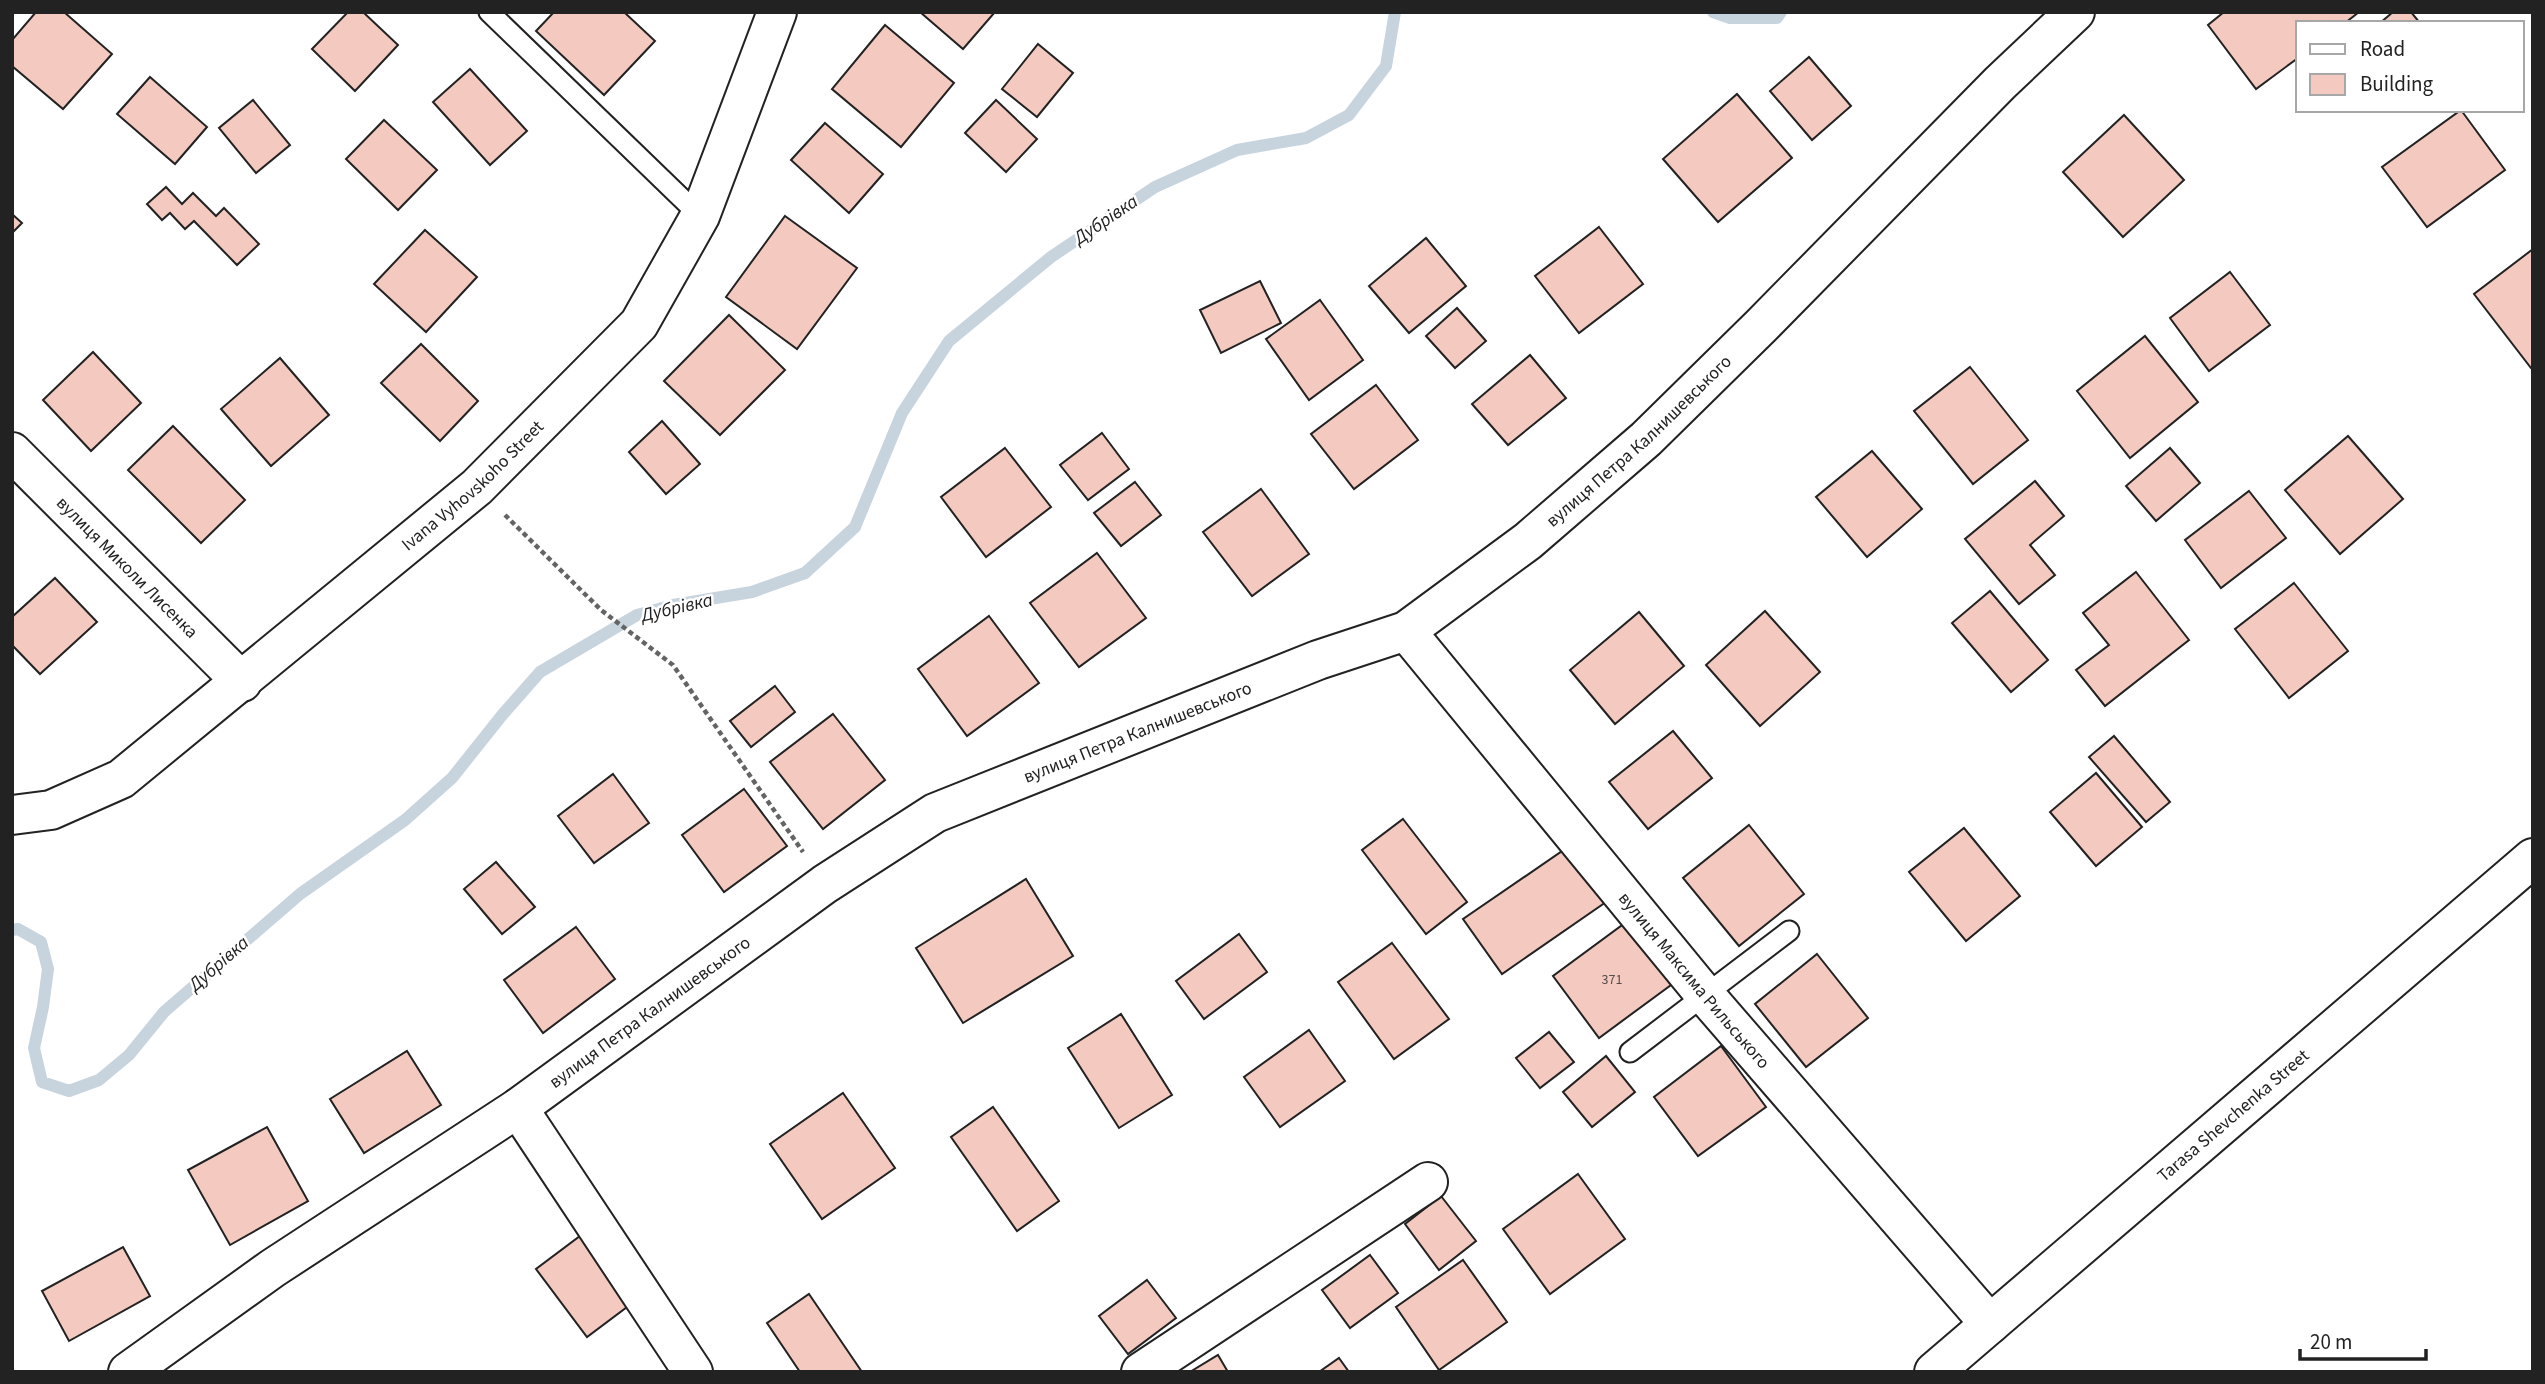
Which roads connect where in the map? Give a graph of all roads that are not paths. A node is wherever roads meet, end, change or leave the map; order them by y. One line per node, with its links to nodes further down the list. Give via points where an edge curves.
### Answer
1 (489, 12): 4 (lane)
2 (777, 12): 4 (street, Ivana Vyhovskoho Street)
3 (2075, 12): 6 (street, вулиця Петра Калнишевського, via 1646,439 1528,541)
4 (700, 216): 7 (street, Ivana Vyhovskoho Street, via 639,324 477,488)
5 (12, 452): 7 (street, вулиця Миколи Лисенка)
6 (1406, 631): 11 (street, вулиця Максима Рильського); 13 (street, вулиця Петра Калнишевського, via 1318,660 935,813 825,884)
7 (242, 681): 8 (street, Ivana Vyhovskoho Street, via 121,779 51,810)
8 (12, 815)
9 (2533, 858): 15 (street, Tarasa Shevchenka Street)
10 (1789, 931): 11 (lane)
11 (1705, 995): 12 (lane); 15 (street, вулиця Максима Рильського)
12 (1630, 1052)
13 (518, 1108): 16 (street, вулиця Петра Калнишевського, via 273,1268); 17 (street)
14 (1428, 1182): 18 (street)
15 (1990, 1324): 19 (street, Tarasa Shevchenka Street)
16 (128, 1372)
17 (693, 1372)
18 (1142, 1372)
19 (1934, 1372)

